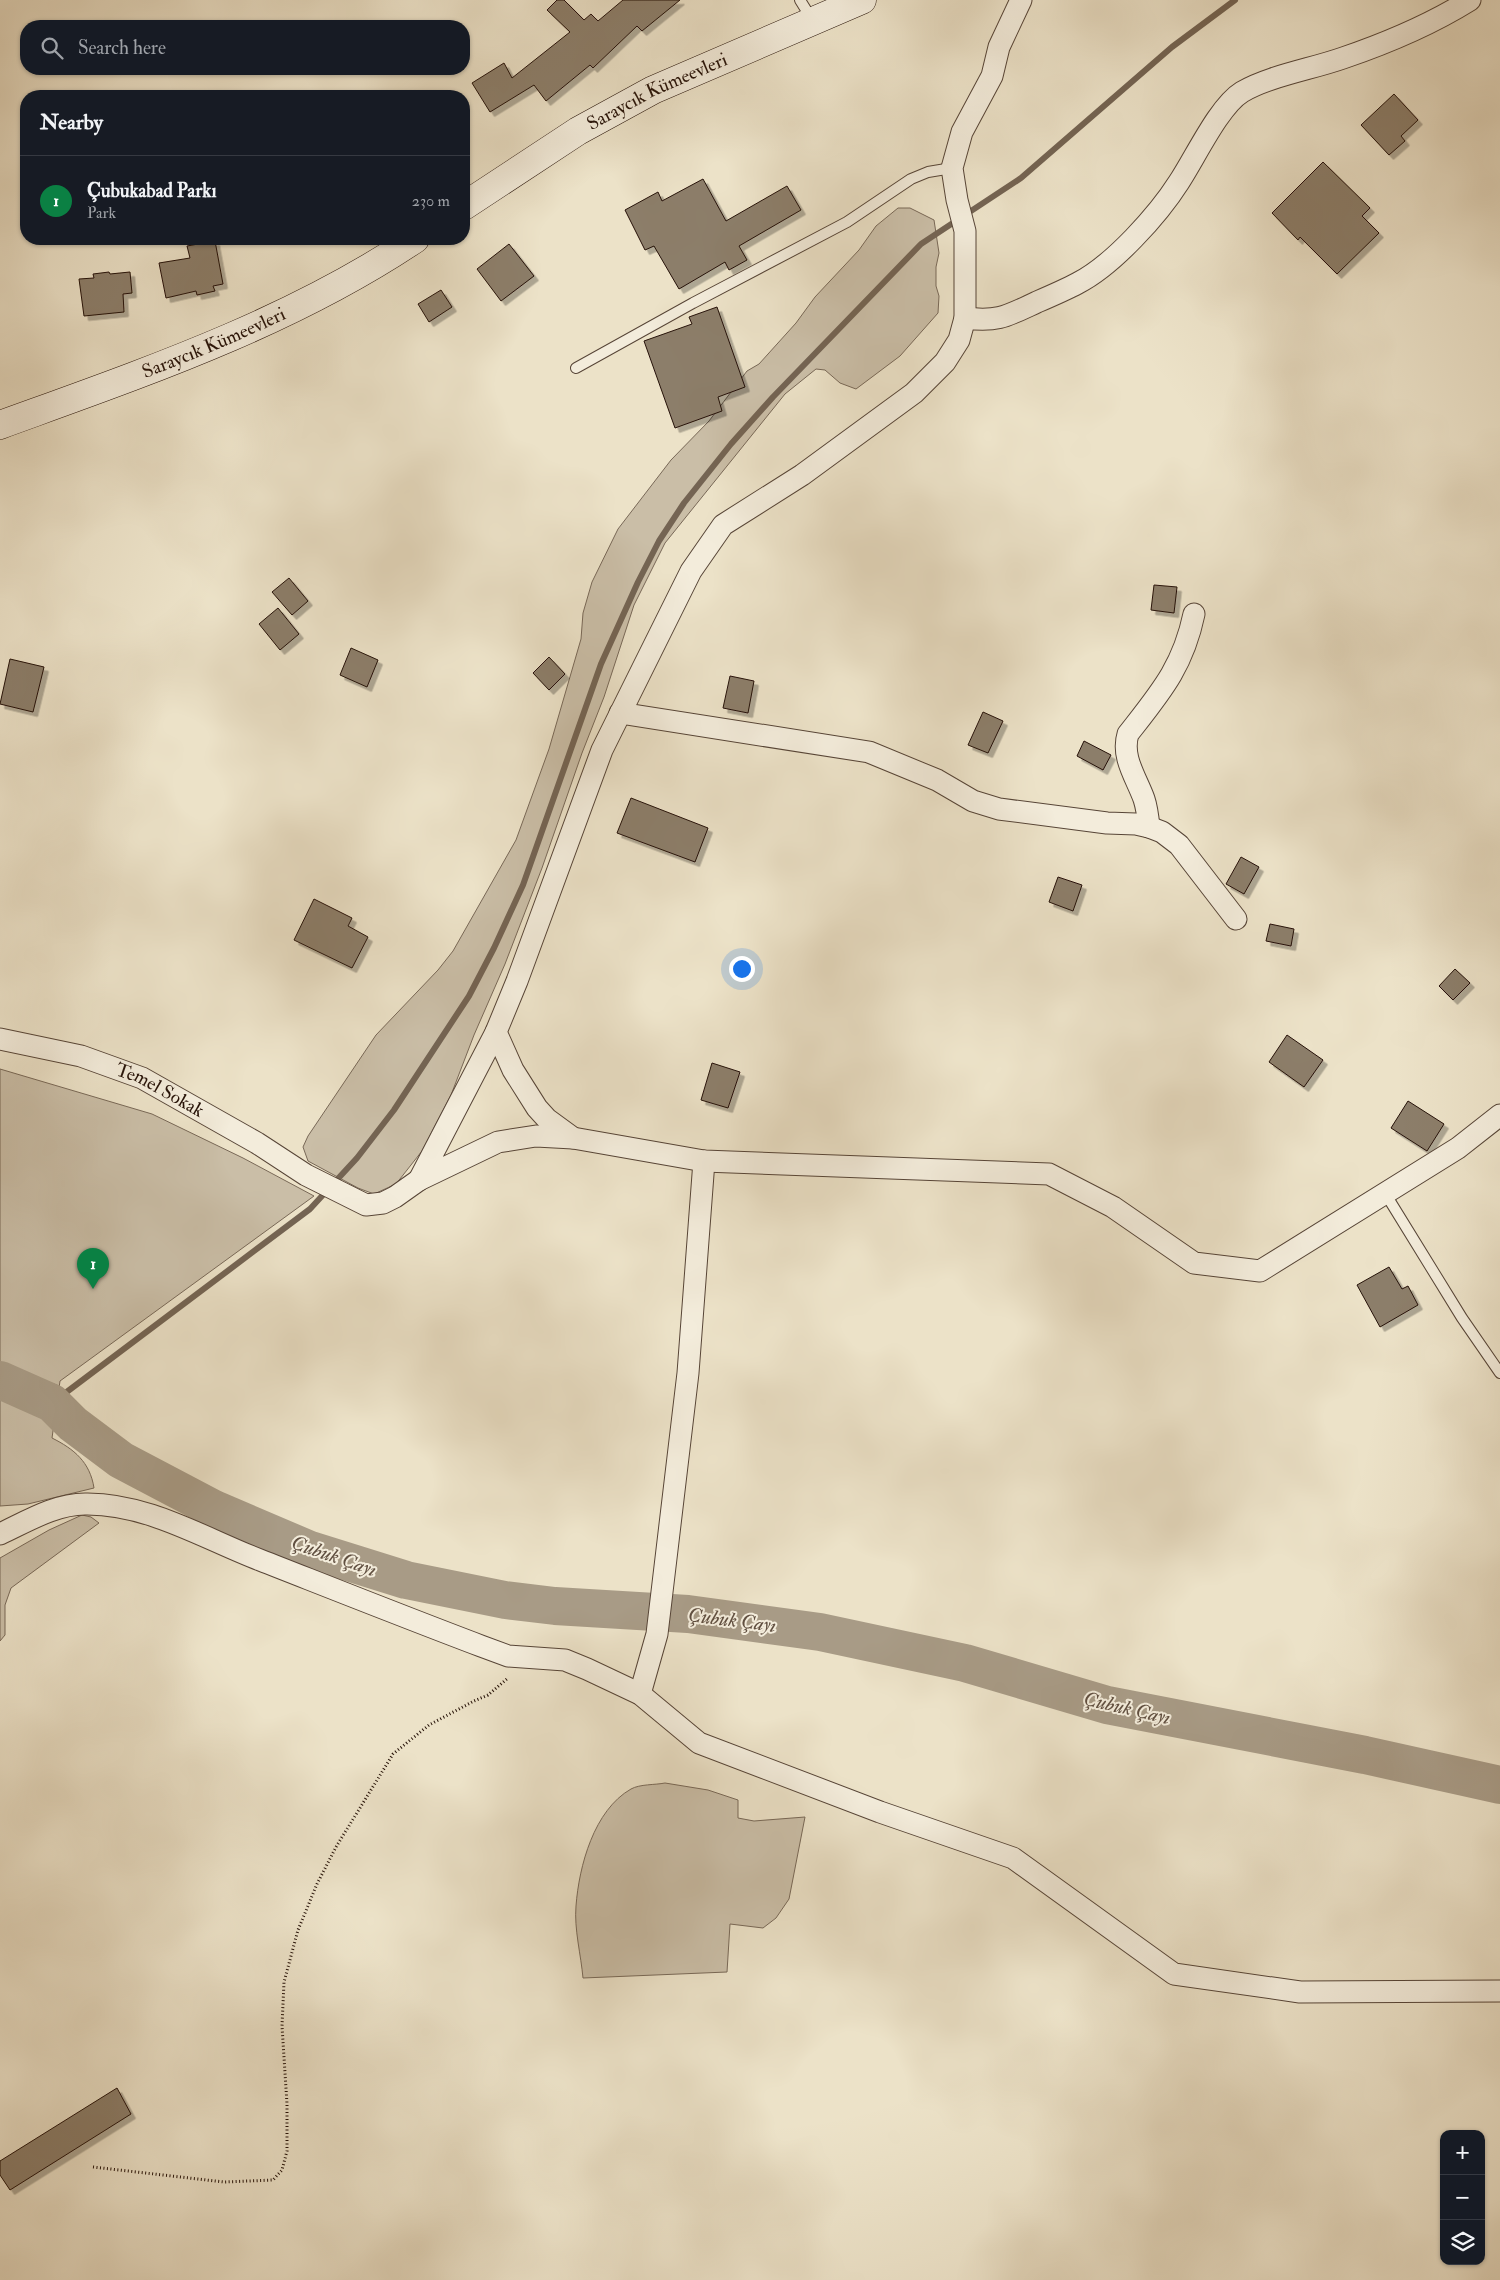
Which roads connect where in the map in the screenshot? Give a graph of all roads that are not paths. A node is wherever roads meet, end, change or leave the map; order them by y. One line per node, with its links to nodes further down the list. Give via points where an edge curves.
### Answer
1 (862, 0): 4 (main road, Saraycık Kümeevleri)
2 (1021, 0): 5 (street, via 999,47 992,76 962,132)
3 (1470, 0): 8 (street, via 1420,28 1344,58 1242,92 1220,115 1163,204 1104,264 1080,283 1003,318 987,321)
4 (807, 10): 6 (main road, Saraycık Kümeevleri, via 704,67 614,110)
5 (952, 168): 8 (street, via 965,231); 9 (lane, via 911,179 847,222)
6 (470, 202)
7 (405, 245): 10 (main road, Saraycık Kümeevleri, via 334,289 236,336)
8 (965, 318): 12 (street, via 959,340 945,362 914,393 802,475 723,525 691,571)
9 (576, 368)
10 (0, 425)
11 (1194, 614): 13 (street, via 1186,647 1175,670 1128,734 1126,742 1126,754 1145,801)
12 (620, 713): 13 (street, via 869,752 936,780 973,801 999,809); 15 (street, via 602,750)
13 (1149, 827): 14 (street, via 1180,845)
14 (1236, 919)
15 (496, 1032): 18 (street, via 513,1070 538,1108); 20 (street)
16 (0, 1039): 20 (street, Temel Sokak, via 81,1056 142,1078 306,1175 366,1205 395,1198)
17 (1500, 1115): 21 (street, via 1458,1148)
18 (572, 1138): 19 (street); 20 (street, via 536,1136 498,1142)
19 (704, 1161): 21 (street, via 1048,1174 1113,1207 1194,1262 1260,1270); 24 (street, via 688,1373 663,1586 657,1634)
20 (419, 1180)
21 (1385, 1193): 22 (lane)
22 (1500, 1374)
23 (0, 1534): 24 (street, via 62,1507 82,1504 117,1506 141,1512 508,1656 565,1660)
24 (640, 1694): 25 (street, via 699,1743 880,1812 1013,1858 1174,1974 1300,1992)
25 (1500, 1991)

